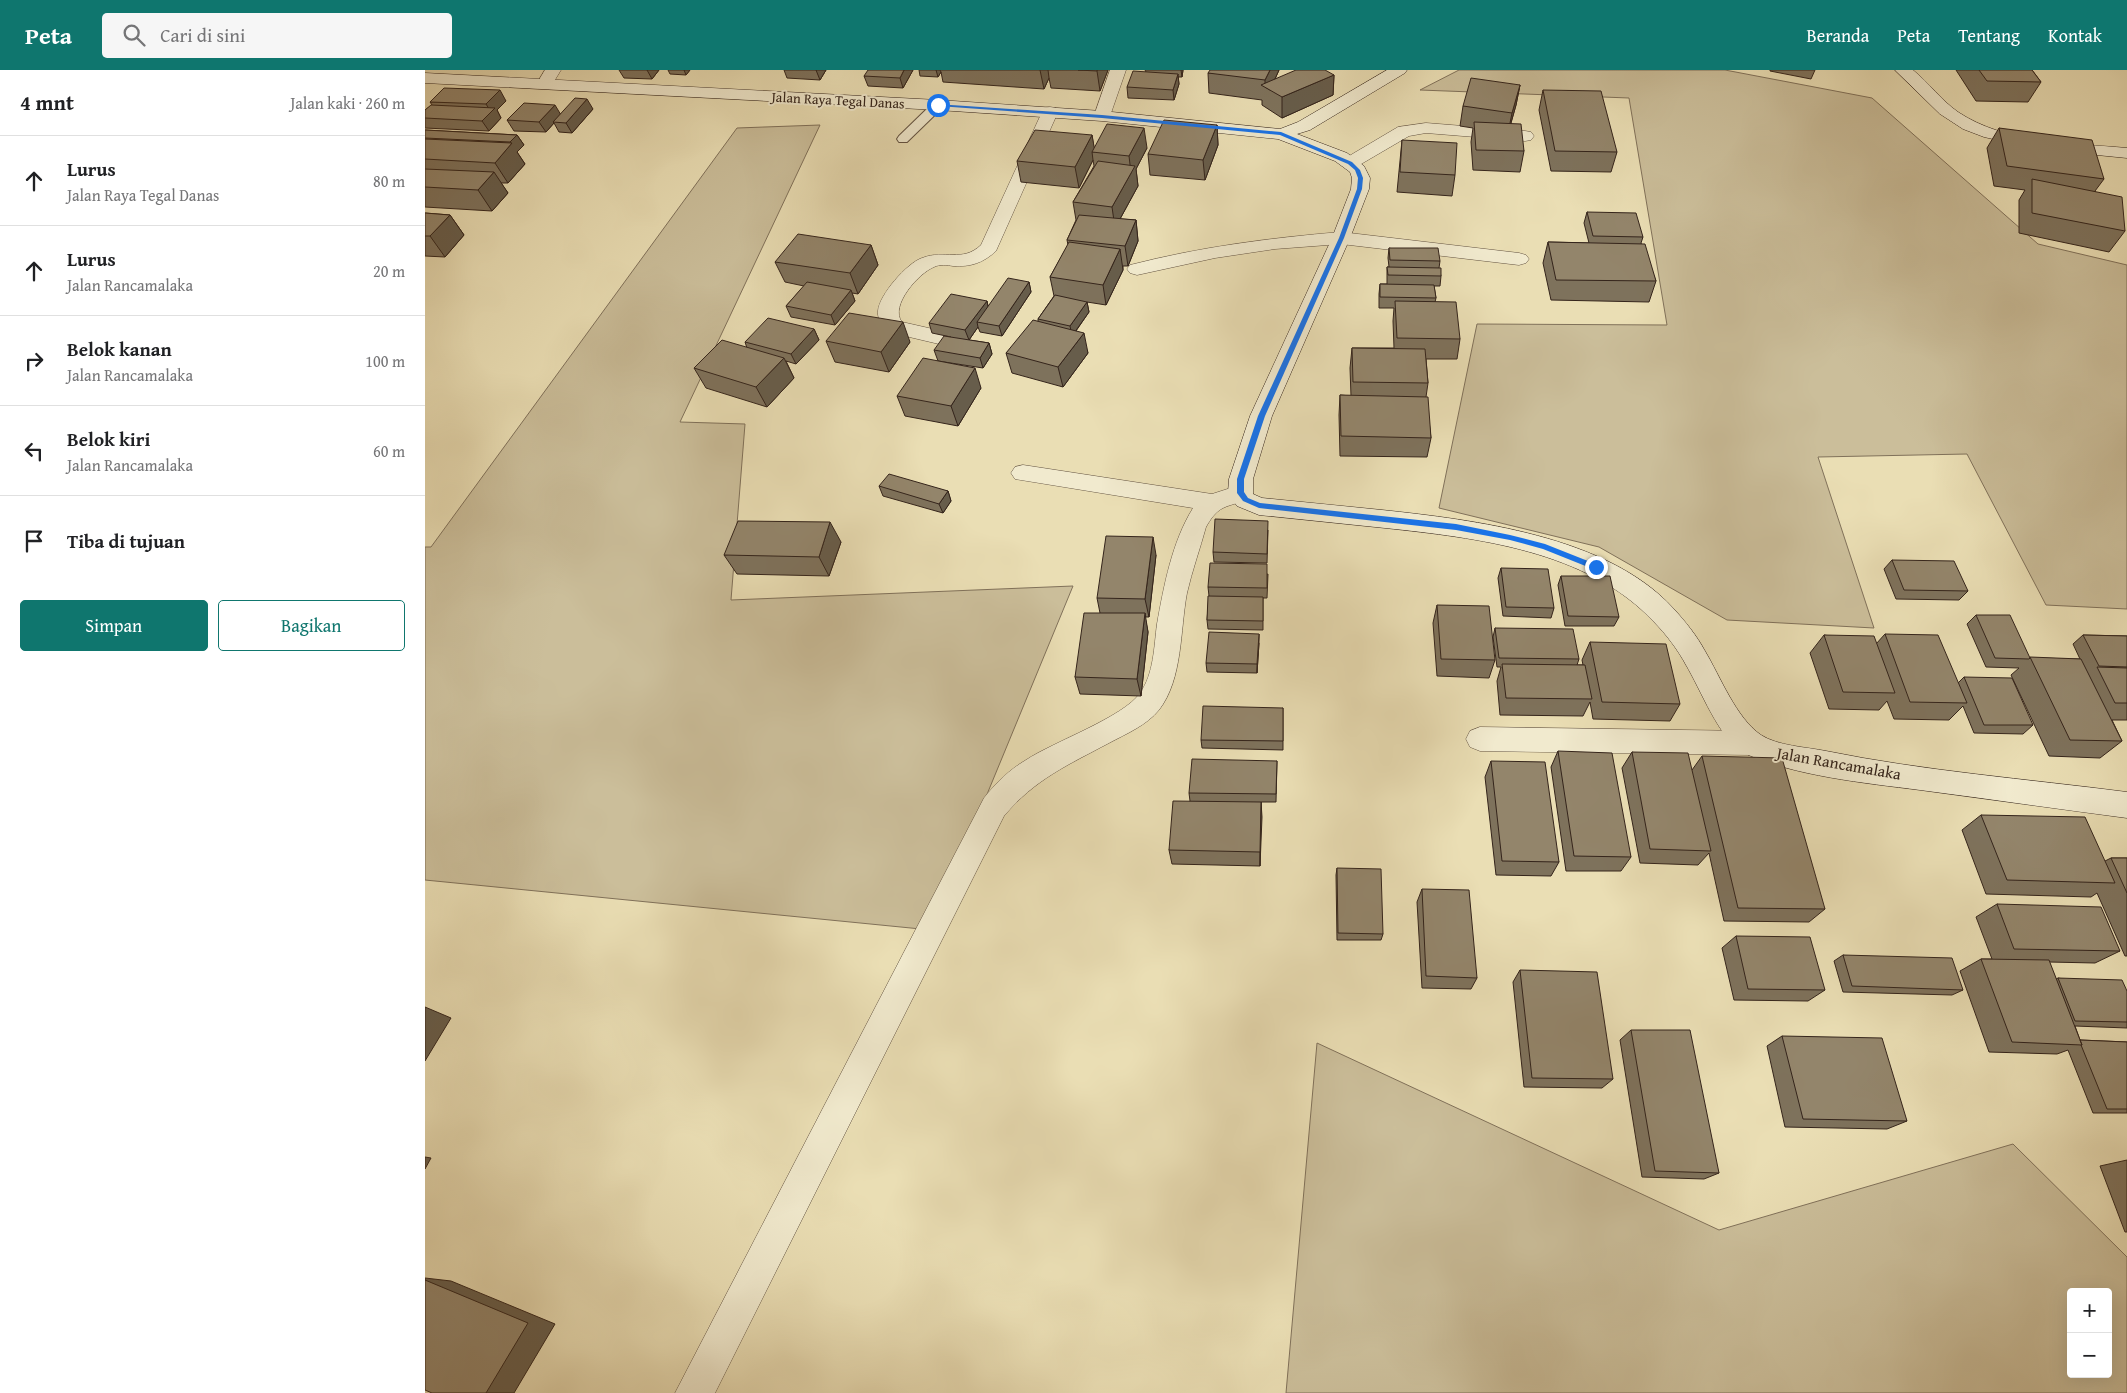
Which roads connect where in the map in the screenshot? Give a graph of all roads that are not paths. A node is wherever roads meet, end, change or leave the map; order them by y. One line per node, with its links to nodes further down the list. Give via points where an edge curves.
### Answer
1 (553, 70): 6 (street)
2 (1118, 70): 9 (street)
3 (1399, 70): 10 (street)
4 (1903, 70): 13 (street, via 1937,104 1967,124 2040,144)
5 (425, 78): 6 (street, Jalan Raya Tegal Danas)
6 (543, 85): 7 (street, Jalan Raya Tegal Danas)
7 (938, 105): 8 (street, Jalan Raya Tegal Danas); 12 (lane)
8 (1049, 112): 9 (street, Jalan Raya Tegal Danas); 18 (street, via 989,247 969,261 937,259 925,262 898,289 888,308 889,319 895,327)
9 (1102, 116): 10 (street, Jalan Raya Tegal Danas)
10 (1288, 136): 14 (street)
11 (1525, 136): 14 (street, via 1426,128 1404,131)
12 (903, 139)
13 (2127, 153)
14 (1346, 160): 15 (street, via 1358,170 1361,178 1360,189)
15 (1341, 238): 16 (street); 17 (street, via 1266,244); 20 (street, via 1261,416 1241,479)
16 (1519, 259)
17 (1137, 268)
18 (939, 337)
19 (1023, 473): 20 (street)
20 (1227, 498): 22 (street, Jalan Rancamalaka, via 1259,506 1456,527 1510,537 1596,567 1636,590 1664,615 1694,655 1732,724); 24 (street, via 1203,512 1194,526 1175,592 1163,673 1151,700 1123,722 1036,768 1010,788 994,807)
21 (1481, 739): 22 (street)
22 (1751, 743): 23 (street, Jalan Rancamalaka, via 1777,753 1860,770)
23 (2127, 805)
24 (694, 1393)

